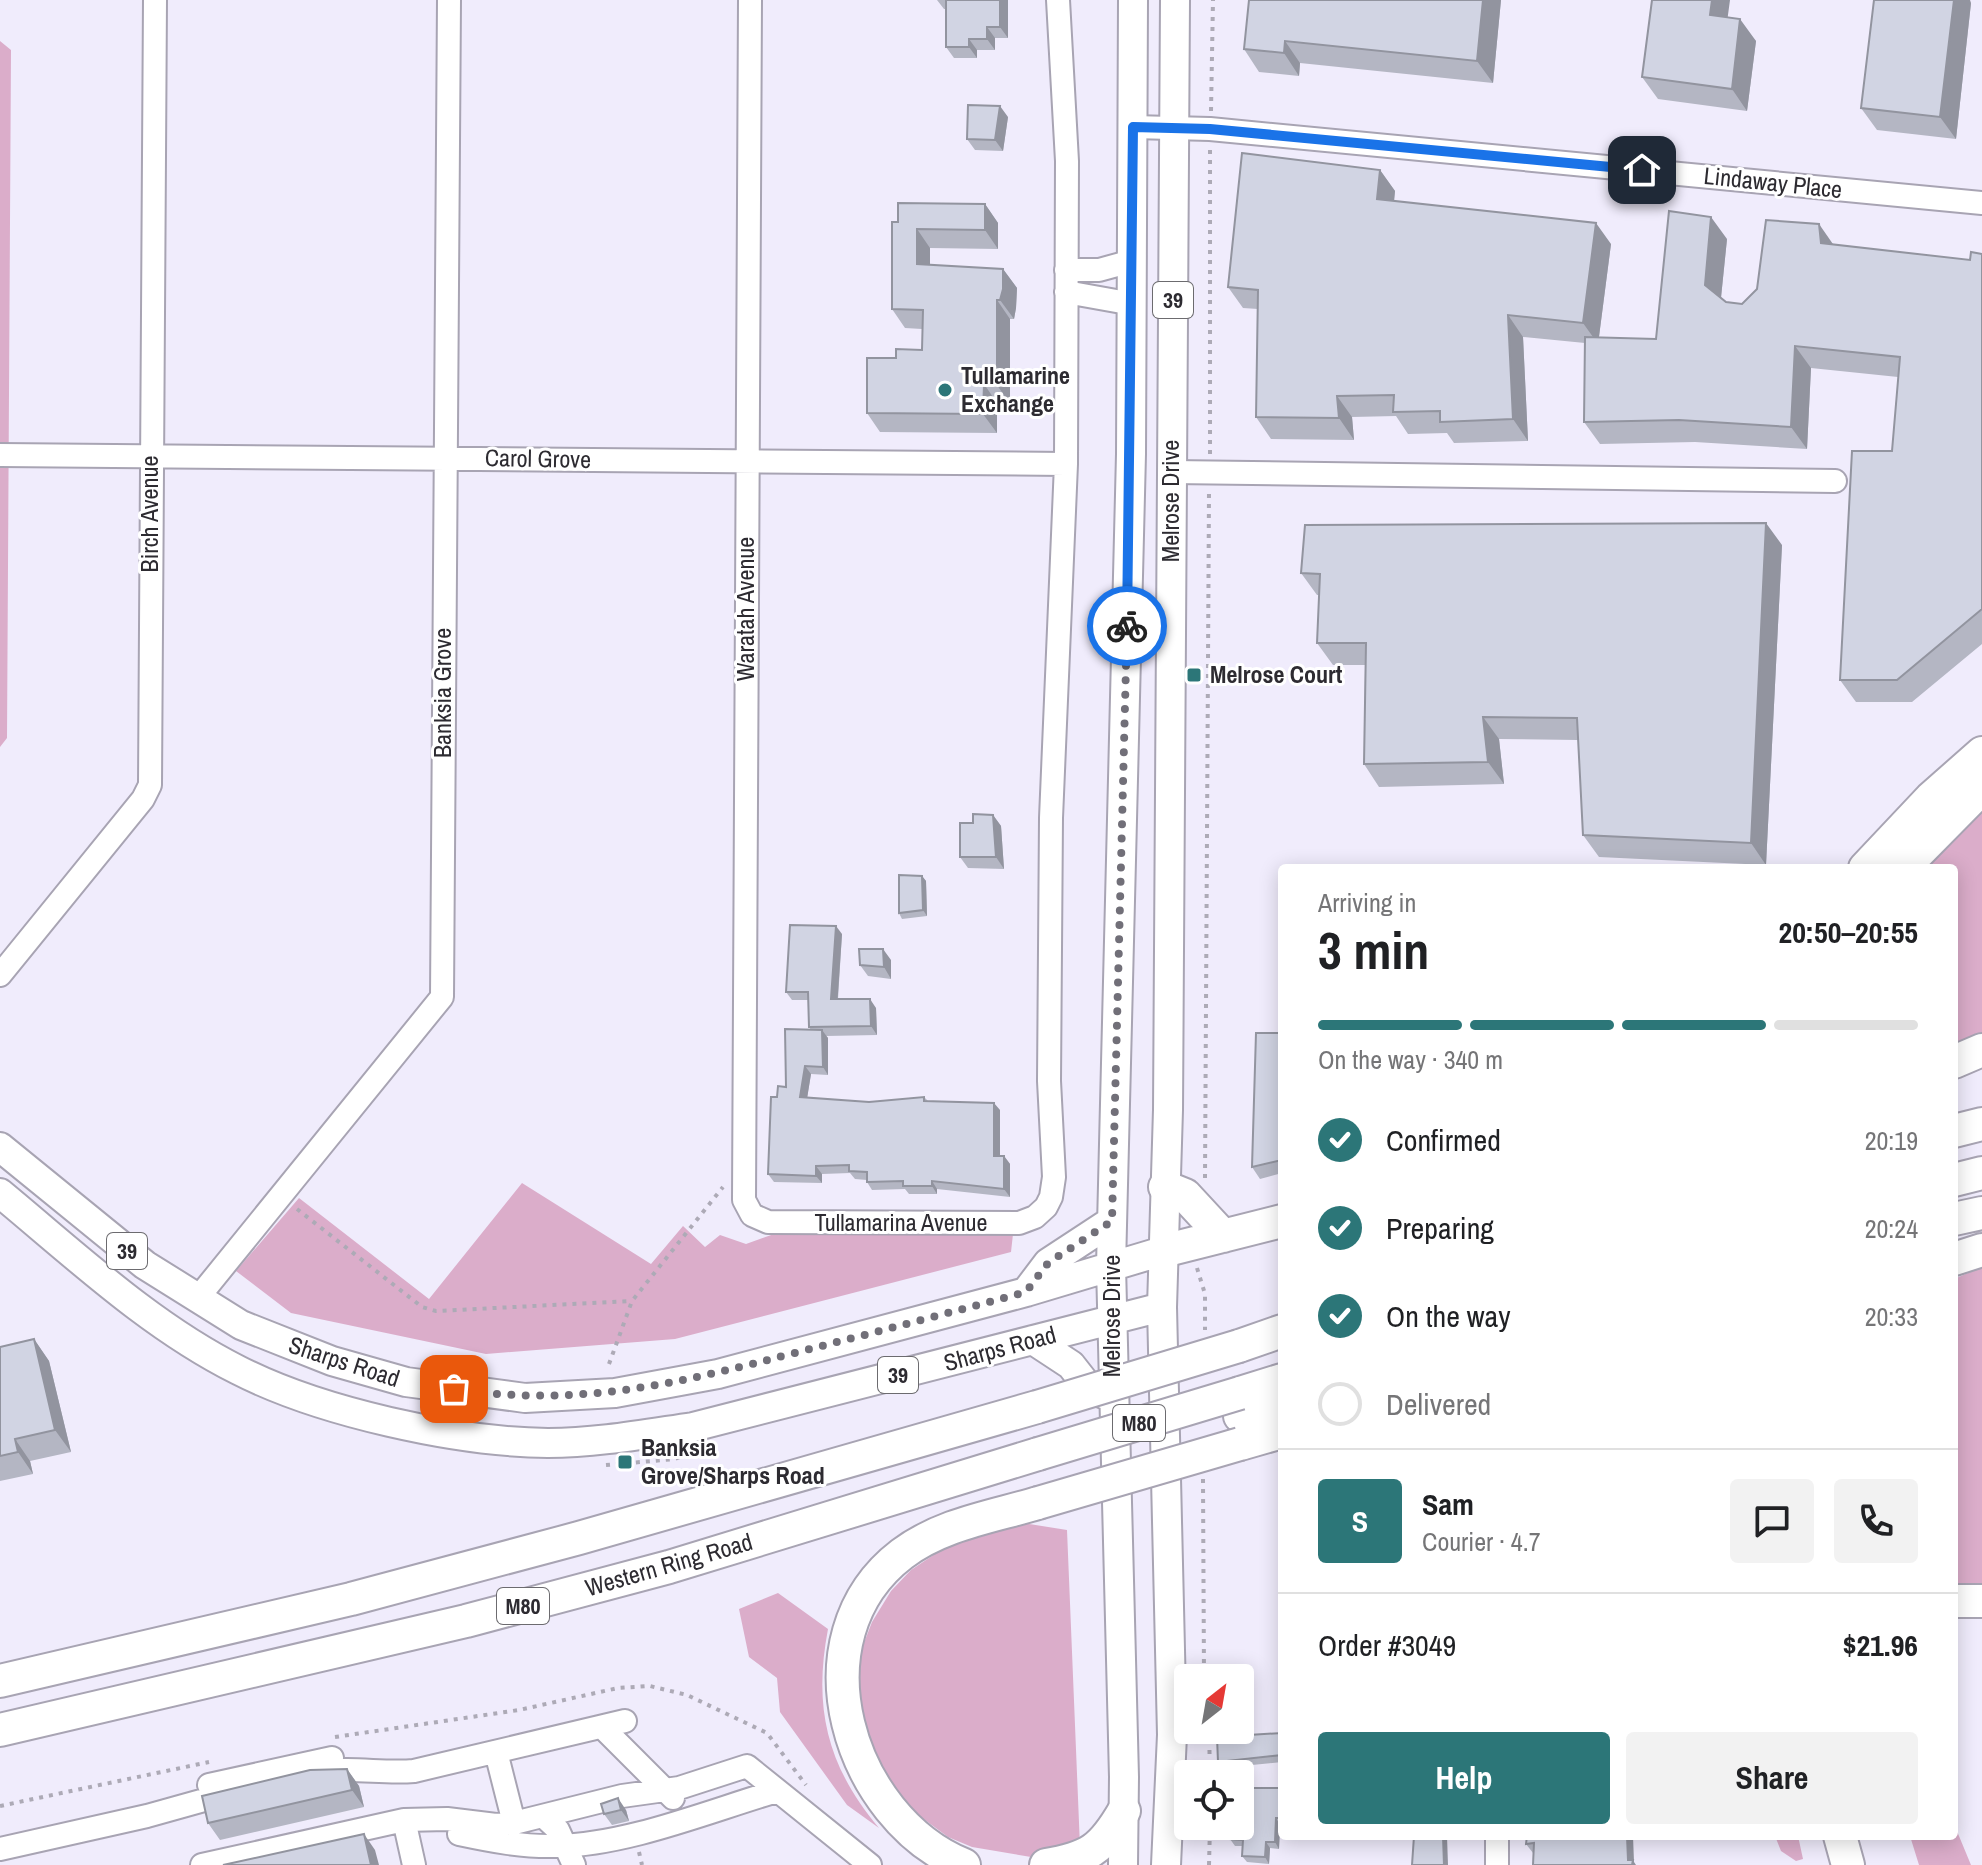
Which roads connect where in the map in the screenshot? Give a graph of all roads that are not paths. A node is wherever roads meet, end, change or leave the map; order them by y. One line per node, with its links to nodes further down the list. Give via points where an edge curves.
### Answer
1 (155, 0): 14 (street, Birch Avenue)
2 (449, 0): 15 (street, Banksia Grove)
3 (750, 0): 16 (street, Waratah Avenue)
4 (1058, 0): 11 (street, via 1067,161)
5 (1133, 0): 7 (main road, Melrose Drive / 39)
6 (1175, 0): 8 (main road, Melrose Drive / 39)
7 (1133, 127): 8 (street, Lindaway Place); 10 (main road, Melrose Drive / 39)
8 (1175, 128): 9 (street, Lindaway Place); 18 (main road, Melrose Drive / 39)
9 (1982, 203)
10 (1132, 261): 11 (street); 12 (main road, Melrose Drive / 39)
11 (1066, 281): 12 (street); 17 (street)
12 (1133, 304): 20 (main road, Melrose Drive / 39)
13 (5, 456): 14 (street, Carol Grove)
14 (150, 457): 15 (street, Carol Grove); 26 (street, Birch Avenue, via 150,785)
15 (444, 458): 16 (street, Carol Grove); 49 (street, Banksia Grove, via 442,997)
16 (747, 462): 17 (street, Carol Grove); 37 (street, Waratah Avenue, via 743,1190)
17 (1066, 464): 37 (street, Tullamarina Avenue, via 1051,818 1049,1081 1054,1177 1046,1207 1019,1223 777,1222)
18 (1172, 472): 19 (street); 21 (main road, Melrose Drive / 39)
19 (1835, 481)
20 (1126, 660): 21 (main road); 39 (main road, Melrose Drive / 39)
21 (1170, 661): 34 (main road, Melrose Drive / 39)
22 (1982, 753): 24 (highway)
23 (1982, 788): 25 (highway)
24 (1869, 864)
25 (1907, 864)
26 (0, 975)
27 (1982, 1050): 28 (highway)
28 (1958, 1060)
29 (1982, 1124): 30 (highway)
30 (1958, 1130)
31 (0, 1147): 49 (main road, Sharps Road / 39, via 87,1220)
32 (1982, 1173): 33 (highway)
33 (1958, 1179)
34 (1165, 1187): 41 (highway, via 1185,1195); 45 (main road, Melrose Drive / 39)
35 (0, 1193): 60 (main road, Sharps Road / 39, via 144,1309 238,1370 315,1401 391,1420)
36 (1982, 1213): 38 (highway)
37 (752, 1215)
38 (1958, 1218)
39 (1112, 1221): 47 (main road, Melrose Drive); 48 (main road, via 1048,1263)
40 (1278, 1221): 41 (highway)
41 (1214, 1226): 45 (highway)
42 (1982, 1240): 43 (highway)
43 (1958, 1245)
44 (1982, 1250): 46 (highway)
45 (1163, 1251): 47 (main road, Sharps Road); 50 (main road, Melrose Drive / 39)
46 (1958, 1258)
47 (1111, 1266): 48 (main road, Sharps Road); 51 (main road, Melrose Drive)
48 (1026, 1292): 56 (main road, Sharps Road / 39, via 683,1382 615,1393)
49 (197, 1299): 56 (main road, Sharps Road / 39, via 241,1325 332,1361 406,1382)
50 (1162, 1307): 51 (main road, Sharps Road / 39); 85 (main road, Melrose Drive, via 1172,1735)
51 (1113, 1319): 53 (main road, Sharps Road / 39); 55 (main road, Melrose Drive)
52 (1278, 1332): 64 (highway, M80, bridge, via 1037,1407 397,1587)
53 (1033, 1340): 55 (main road, via 1071,1365 1089,1388); 60 (main road, Sharps Road / 39, via 693,1427 619,1438)
54 (1278, 1384): 58 (highway, Western Ring Road / M80)
55 (1112, 1397): 70 (main road, Melrose Drive)
56 (525, 1398): 60 (main road)
57 (1278, 1405): 58 (highway)
58 (1240, 1418): 59 (highway); 61 (highway, Western Ring Road / M80, bridge); 61 (highway, bridge)
59 (1278, 1431)
60 (519, 1440)
61 (1038, 1477): 65 (highway, Western Ring Road / M80, via 451,1625); 82 (highway, via 900,1556 866,1595 848,1643 844,1706 861,1768 897,1818 937,1851)
62 (1958, 1601): 63 (highway)
63 (1982, 1601)
64 (0, 1681)
65 (0, 1730)
66 (496, 1752): 67 (street, via 613,1724); 71 (street); 76 (street, via 403,1772 325,1772)
67 (671, 1789): 68 (street, via 747,1766); 69 (street, via 676,1801); 71 (street)
68 (777, 1791): 69 (street); 81 (street)
69 (707, 1811): 77 (street)
70 (1124, 1811): 83 (highway, via 1091,1853); 84 (main road, Melrose Drive)
71 (528, 1820): 72 (street); 75 (street); 77 (street, via 558,1830)
72 (405, 1824): 75 (street); 78 (street); 79 (street)
73 (1497, 1840): 86 (street)
74 (1841, 1840): 87 (highway)
75 (529, 1845): 77 (street); 80 (street)
76 (0, 1849)
77 (570, 1855)
78 (202, 1865)
79 (414, 1865)
80 (549, 1865)
81 (870, 1865)
82 (964, 1865)
83 (1046, 1865)
84 (1123, 1865)
85 (1166, 1865)
86 (1497, 1865)
87 (1848, 1865)

